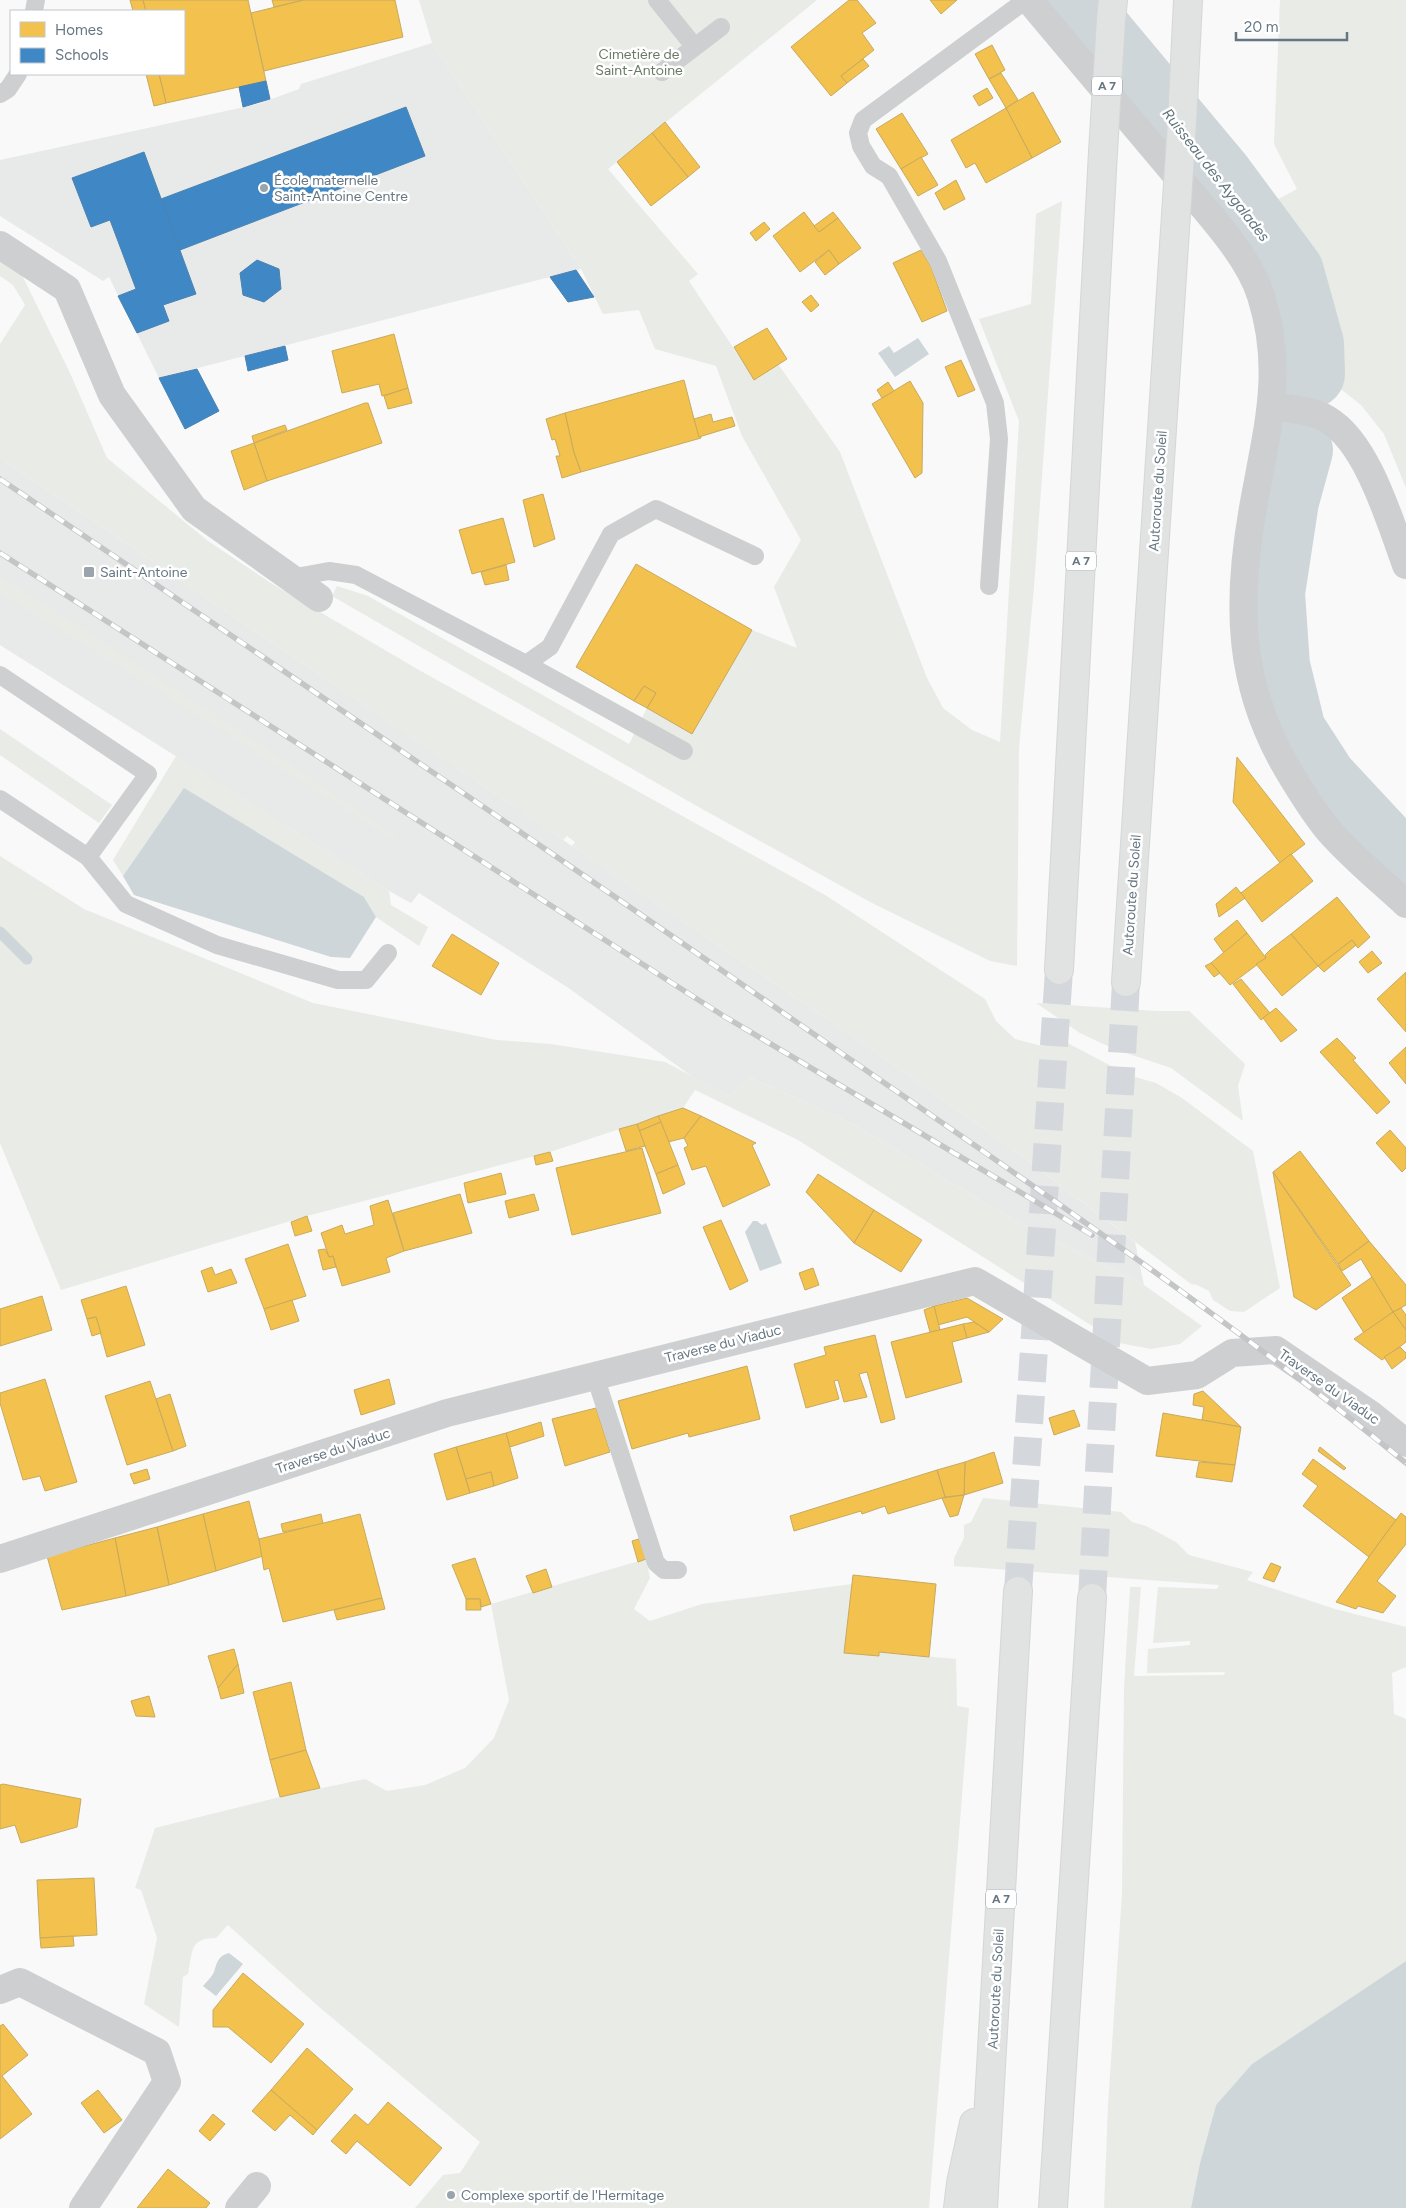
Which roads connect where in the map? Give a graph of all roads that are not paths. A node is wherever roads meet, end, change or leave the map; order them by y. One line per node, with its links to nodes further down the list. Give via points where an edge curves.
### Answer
1 (657, 0): 6 (lane)
2 (1027, 0): 11 (street, via 1228,238 1245,264 1260,292 1270,327); 15 (lane, via 863,120 858,132 861,146 873,166 889,176 938,261 995,403 999,438)
3 (1188, 0): 25 (highway, Autoroute du Soleil, bridge)
4 (1112, 10): 24 (highway, A 7, bridge)
5 (721, 27): 6 (lane)
6 (694, 46): 7 (lane)
7 (662, 72)
8 (17, 75): 9 (lane, via 8,89)
9 (0, 94)
10 (0, 245): 14 (street, via 67,289 112,394 194,509)
11 (1272, 406): 13 (street, via 1327,419 1346,436 1370,473); 22 (street, via 1248,530 1245,562 1245,637 1251,683 1272,742 1308,803 1329,831)
12 (755, 556): 17 (lane, via 656,509 611,534 550,647)
13 (1406, 565)
14 (290, 578): 16 (street); 17 (lane, via 329,571 356,575)
15 (990, 586)
16 (319, 598)
17 (526, 664): 19 (lane)
18 (0, 675): 21 (lane, via 148,774)
19 (684, 751)
20 (0, 799): 21 (lane)
21 (88, 857): 23 (lane, via 126,904 217,945 338,980 366,980)
22 (1406, 904)
23 (388, 953)
24 (1059, 970)
25 (1126, 982)
26 (595, 1376): 27 (street, Traverse du Viaduc, via 975,1281 1147,1381 1197,1375 1232,1353 1276,1350 1370,1414); 28 (street, Traverse du Viaduc, via 447,1413); 29 (lane, via 656,1563 664,1570)
27 (1406, 1443)
28 (0, 1559)
29 (678, 1570)
30 (1018, 1591): 33 (highway, Autoroute du Soleil / A 7)
31 (1092, 1598): 39 (highway)
32 (0, 1990): 35 (street, via 20,1982 157,2052 167,2082)
33 (994, 2033): 37 (highway); 38 (highway, Autoroute du Soleil / A 7)
34 (258, 2186): 36 (street)
35 (83, 2208)
36 (239, 2208)
37 (958, 2208)
38 (983, 2208)
39 (1053, 2208)

